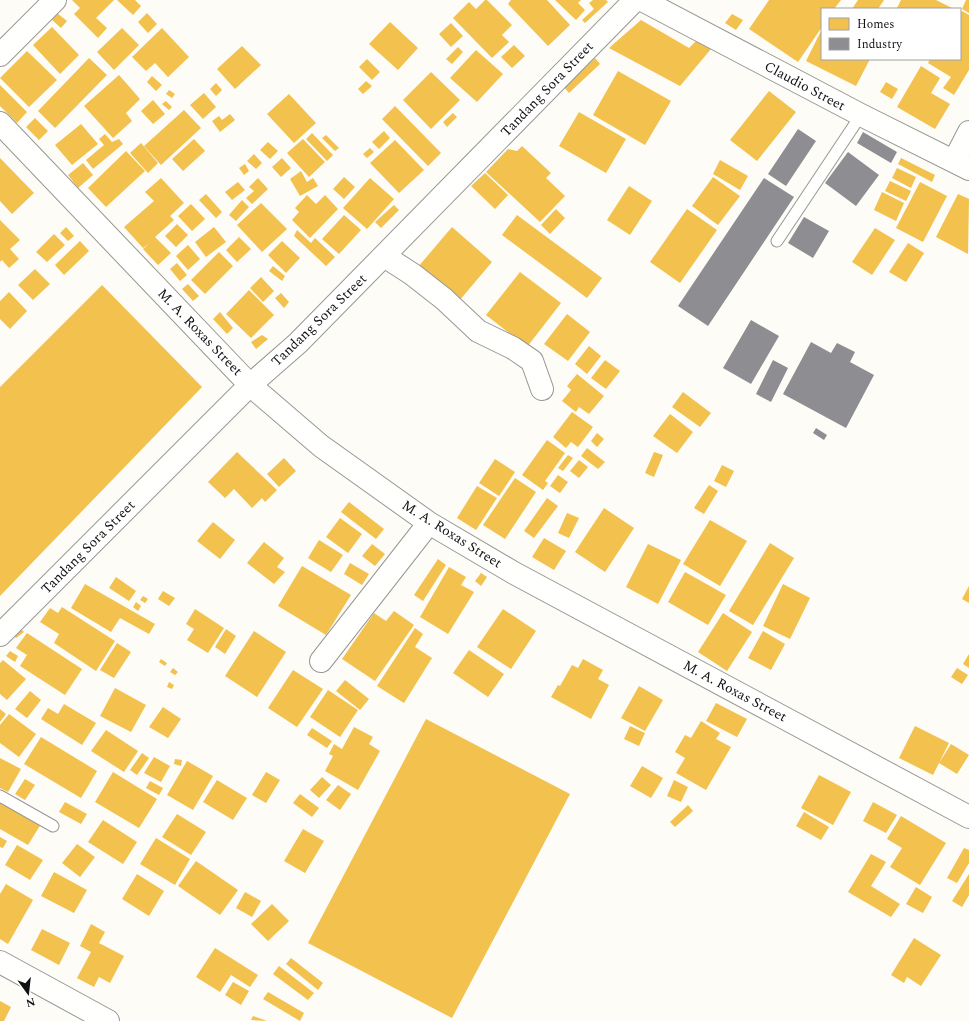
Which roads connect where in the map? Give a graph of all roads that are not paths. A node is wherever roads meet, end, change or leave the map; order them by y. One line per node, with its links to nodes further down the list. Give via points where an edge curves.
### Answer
1 (55, 0): 4 (street)
2 (635, 0): 10 (street, Tandang Sora Street)
3 (642, 0): 5 (street, Claudio Street)
4 (0, 55)
5 (861, 115): 8 (street, Claudio Street); 9 (lane)
6 (0, 123): 11 (street, M. A. Roxas Street)
7 (969, 132): 8 (street)
8 (962, 165)
9 (777, 241)
10 (384, 256): 11 (street, Tandang Sora Street, via 298,343); 12 (street, via 444,299 478,331 513,348 532,361)
11 (250, 385): 13 (street, M. A. Roxas Street, via 321,446); 14 (street, Tandang Sora Street)
12 (542, 389)
13 (428, 523): 15 (street); 17 (street, M. A. Roxas Street)
14 (0, 635)
15 (321, 661)
16 (0, 796): 18 (lane)
17 (969, 817)
18 (53, 826)
19 (0, 962): 20 (street)
20 (108, 1021)

